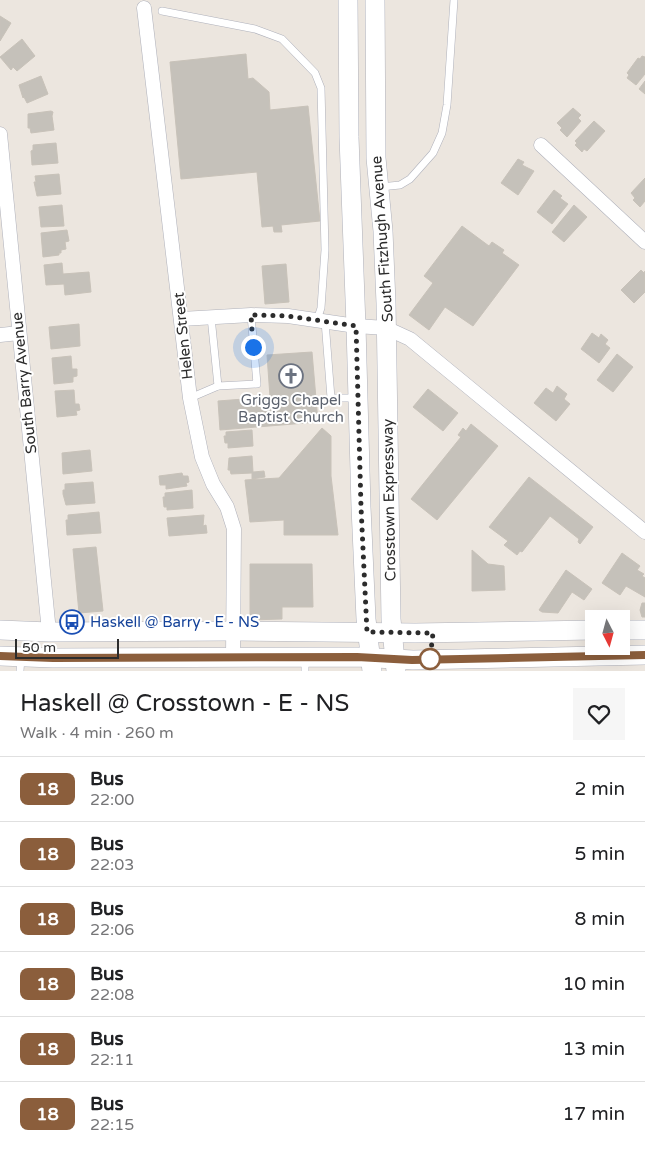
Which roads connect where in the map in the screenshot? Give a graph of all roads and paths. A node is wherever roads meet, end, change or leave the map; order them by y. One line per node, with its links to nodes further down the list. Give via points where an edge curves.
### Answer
1 (348, 0): 15 (main road, South Fitzhugh Avenue)
2 (376, 0): 8 (main road, South Fitzhugh Avenue)
3 (454, 0): 8 (lane, via 442,133 433,153 410,179 400,185)
4 (144, 8): 13 (street, Helen Street)
5 (162, 11): 14 (lane, via 255,29 282,39 315,73 321,88 325,250)
6 (0, 134): 9 (street, South Barry Avenue)
7 (541, 145): 10 (street)
8 (378, 187): 16 (main road, South Fitzhugh Avenue)
9 (3, 194): 17 (street, South Barry Avenue)
10 (645, 242)
11 (251, 315): 12 (street); 14 (street); 19 (lane, via 257,384)
12 (210, 317): 13 (street); 19 (lane)
13 (181, 319): 20 (street, Helen Street)
14 (321, 321): 15 (street); 21 (lane, via 330,398)
15 (356, 326): 16 (street); 21 (main road, Crosstown Expressway)
16 (386, 328): 22 (street, South Fitzhugh Avenue, via 410,339); 30 (main road, Crosstown Expressway)
17 (18, 333): 18 (street); 28 (street, South Barry Avenue)
18 (0, 335)
19 (218, 386): 20 (lane)
20 (190, 398): 27 (street, Helen Street, via 202,457 227,507 234,529)
21 (358, 398): 29 (main road, Crosstown Expressway)
22 (645, 532)
23 (0, 630): 28 (main road)
24 (585, 630): 30 (main road)
25 (630, 630): 26 (main road)
26 (645, 630)
27 (233, 631): 28 (main road); 29 (main road); 33 (street, Helen Street)
28 (49, 632): 35 (main road)
29 (367, 632): 30 (main road); 37 (main road, Crosstown Expressway)
30 (392, 633): 38 (main road, Crosstown Expressway)
31 (645, 655): 38 (main road)
32 (0, 656): 34 (main road)
33 (233, 662): 35 (main road); 36 (main road)
34 (21, 664): 35 (main road)
35 (54, 664)
36 (305, 664): 37 (main road)
37 (371, 665): 38 (main road)
38 (395, 665)

